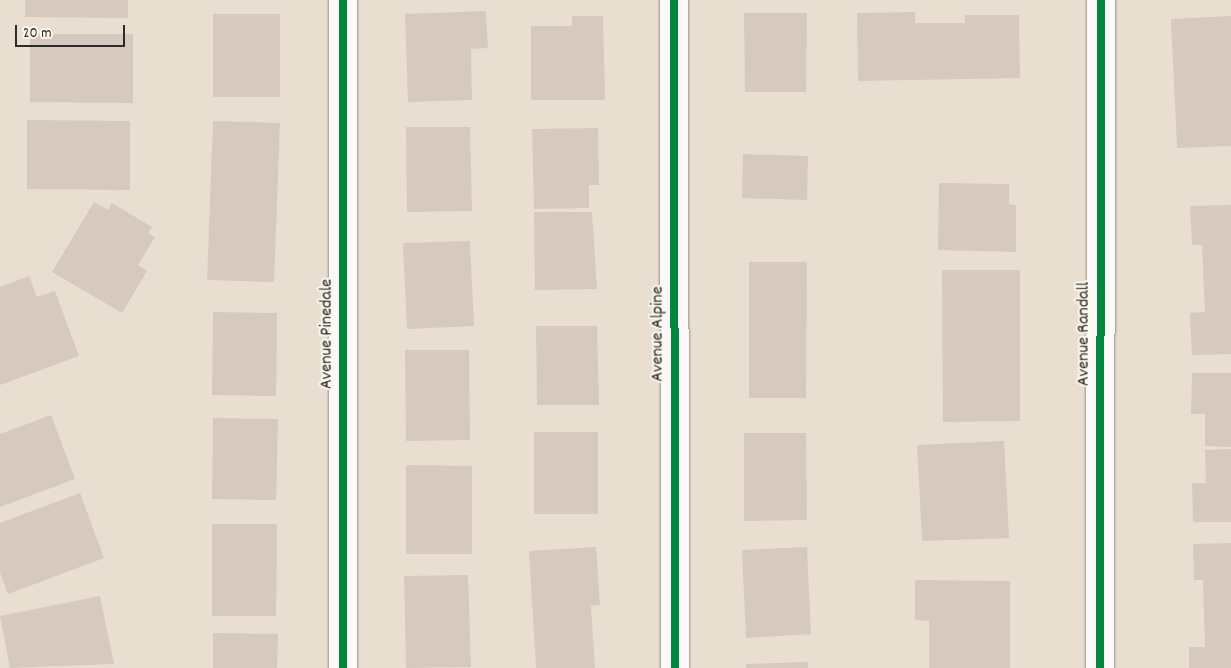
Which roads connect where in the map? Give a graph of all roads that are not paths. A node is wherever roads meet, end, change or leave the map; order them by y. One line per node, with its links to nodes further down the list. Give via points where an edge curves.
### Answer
1 (343, 0): 4 (street, Avenue Pinedale)
2 (674, 0): 5 (street, Avenue Alpine)
3 (1101, 0): 6 (street, Avenue Randall)
4 (343, 668)
5 (675, 668)
6 (1100, 668)

